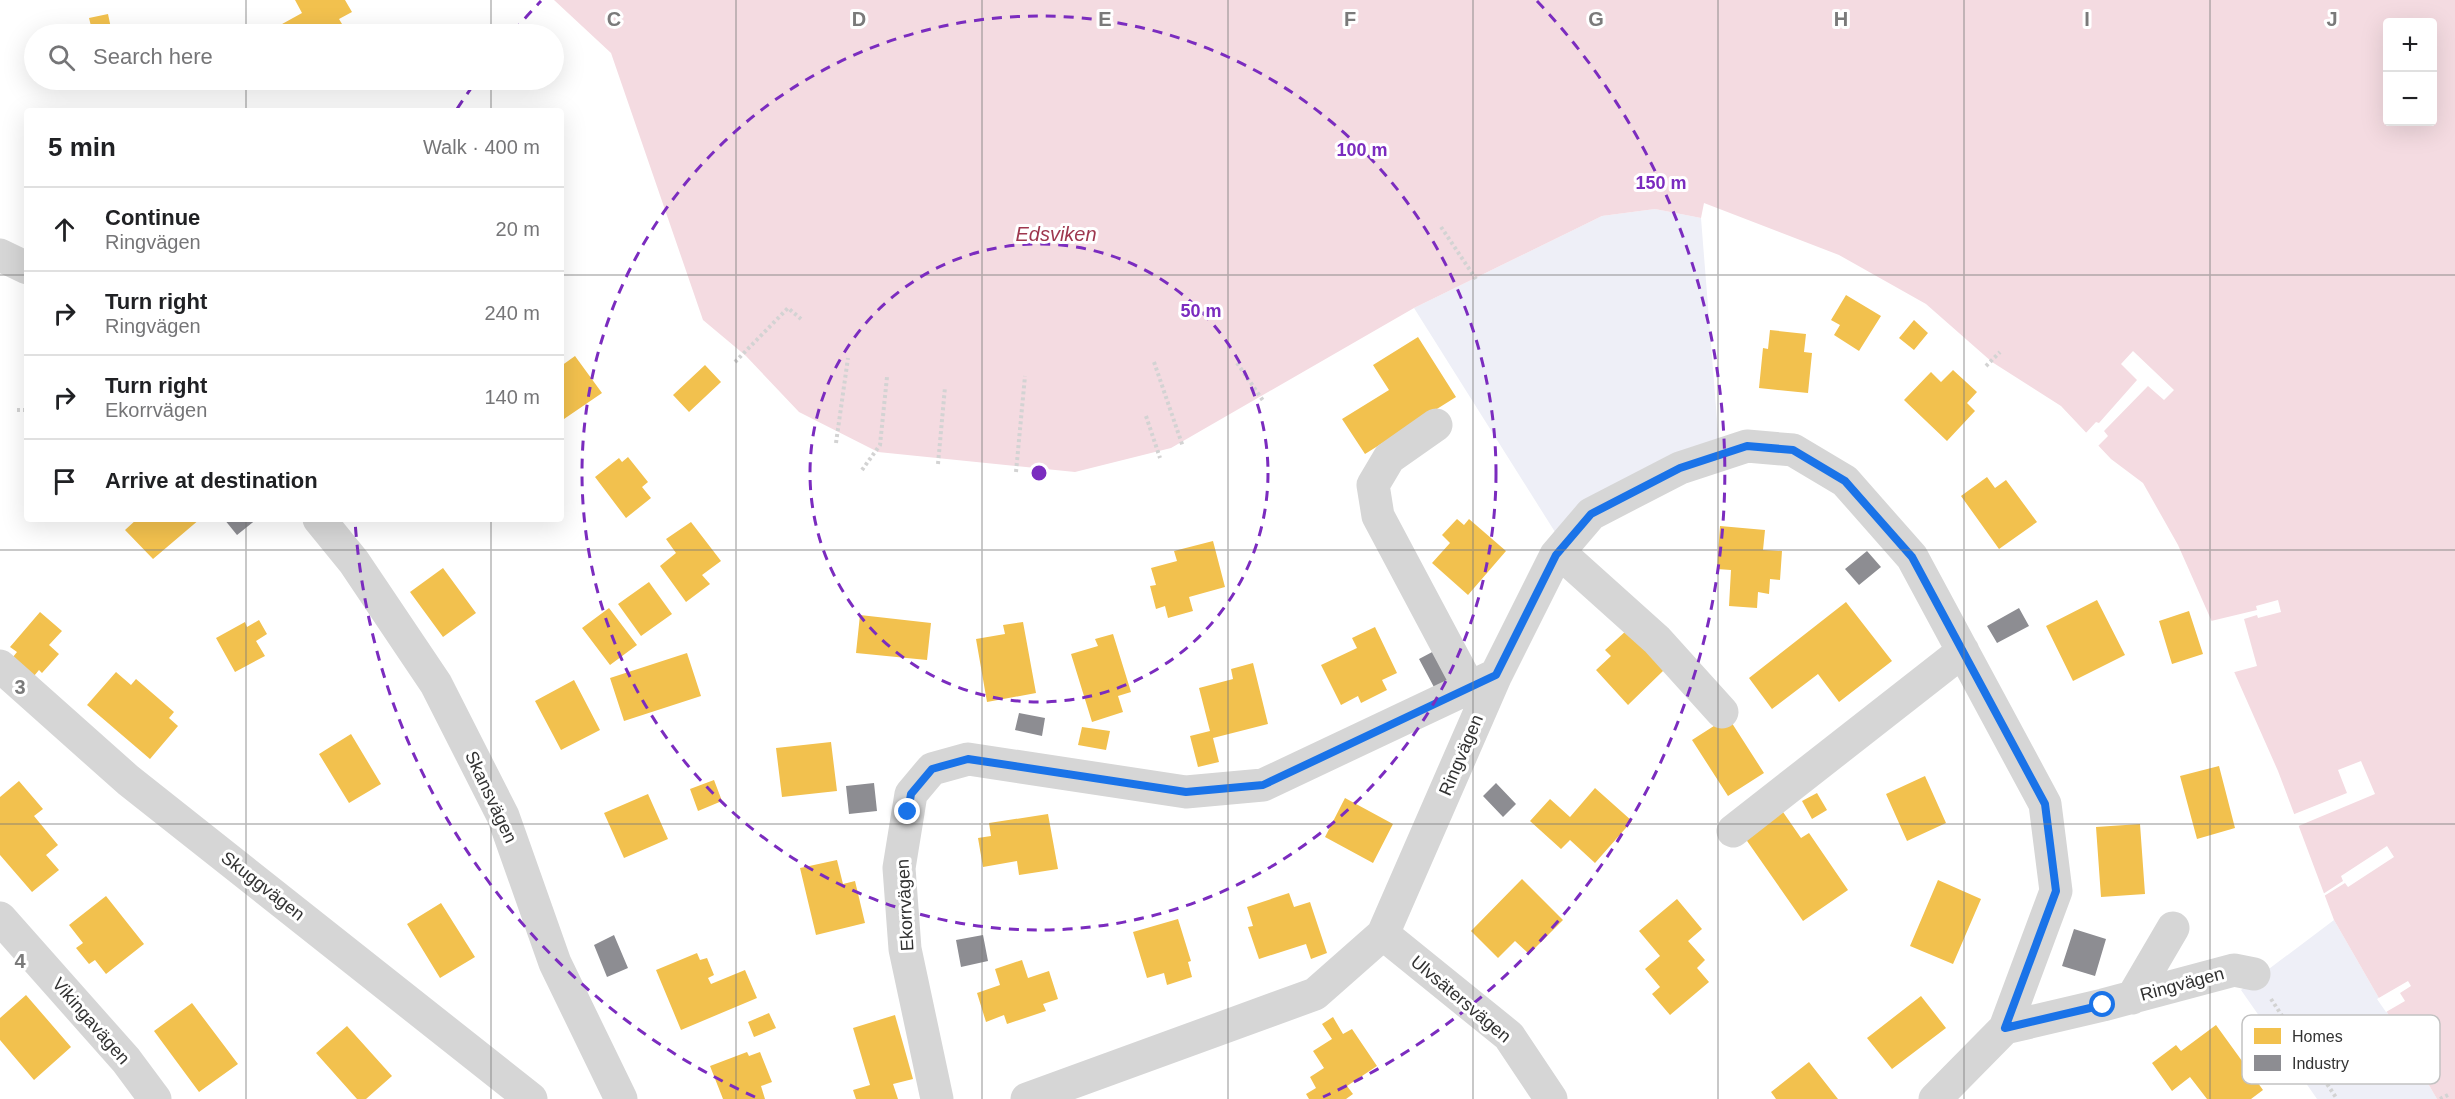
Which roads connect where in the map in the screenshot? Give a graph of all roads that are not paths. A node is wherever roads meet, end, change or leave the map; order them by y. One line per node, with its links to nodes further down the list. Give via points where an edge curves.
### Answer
1 (0, 255): 2 (street)
2 (24, 267)
3 (1436, 425): 8 (street, via 1389,458 1373,485 1378,516)
4 (321, 522): 19 (street, Skansvägen, via 354,562 436,684 503,816 555,963)
5 (1559, 552): 6 (street, Ringvägen, via 1591,514 1680,468 1747,446 1793,450 1845,481 1912,557); 8 (street, Ringvägen); 9 (street, via 1657,640)
6 (1963, 651): 10 (street); 16 (street, Ringvägen, via 2045,804 2056,891)
7 (0, 666): 18 (street, Skuggvägen, via 128,780)
8 (1482, 681): 13 (street, Ringvägen); 20 (street, Ekorrvägen, via 1263,785 1186,792 968,759 932,769 911,794 899,868 905,949)
9 (1722, 712)
10 (1733, 831)
11 (0, 918): 17 (street, Vikingavägen, via 126,1060)
12 (2173, 928): 15 (street)
13 (1383, 934): 21 (street, Ringvägen, via 1316,994); 22 (street, Ulvsätersvägen, via 1509,1036)
14 (2254, 974): 15 (street, Ringvägen, via 2234,970)
15 (2132, 998): 16 (street, Ringvägen)
16 (2005, 1028): 23 (street, Ringvägen)
17 (155, 1099)
18 (531, 1099)
19 (621, 1099)
20 (937, 1099)
21 (1027, 1099)
22 (1551, 1099)
23 (1935, 1099)

